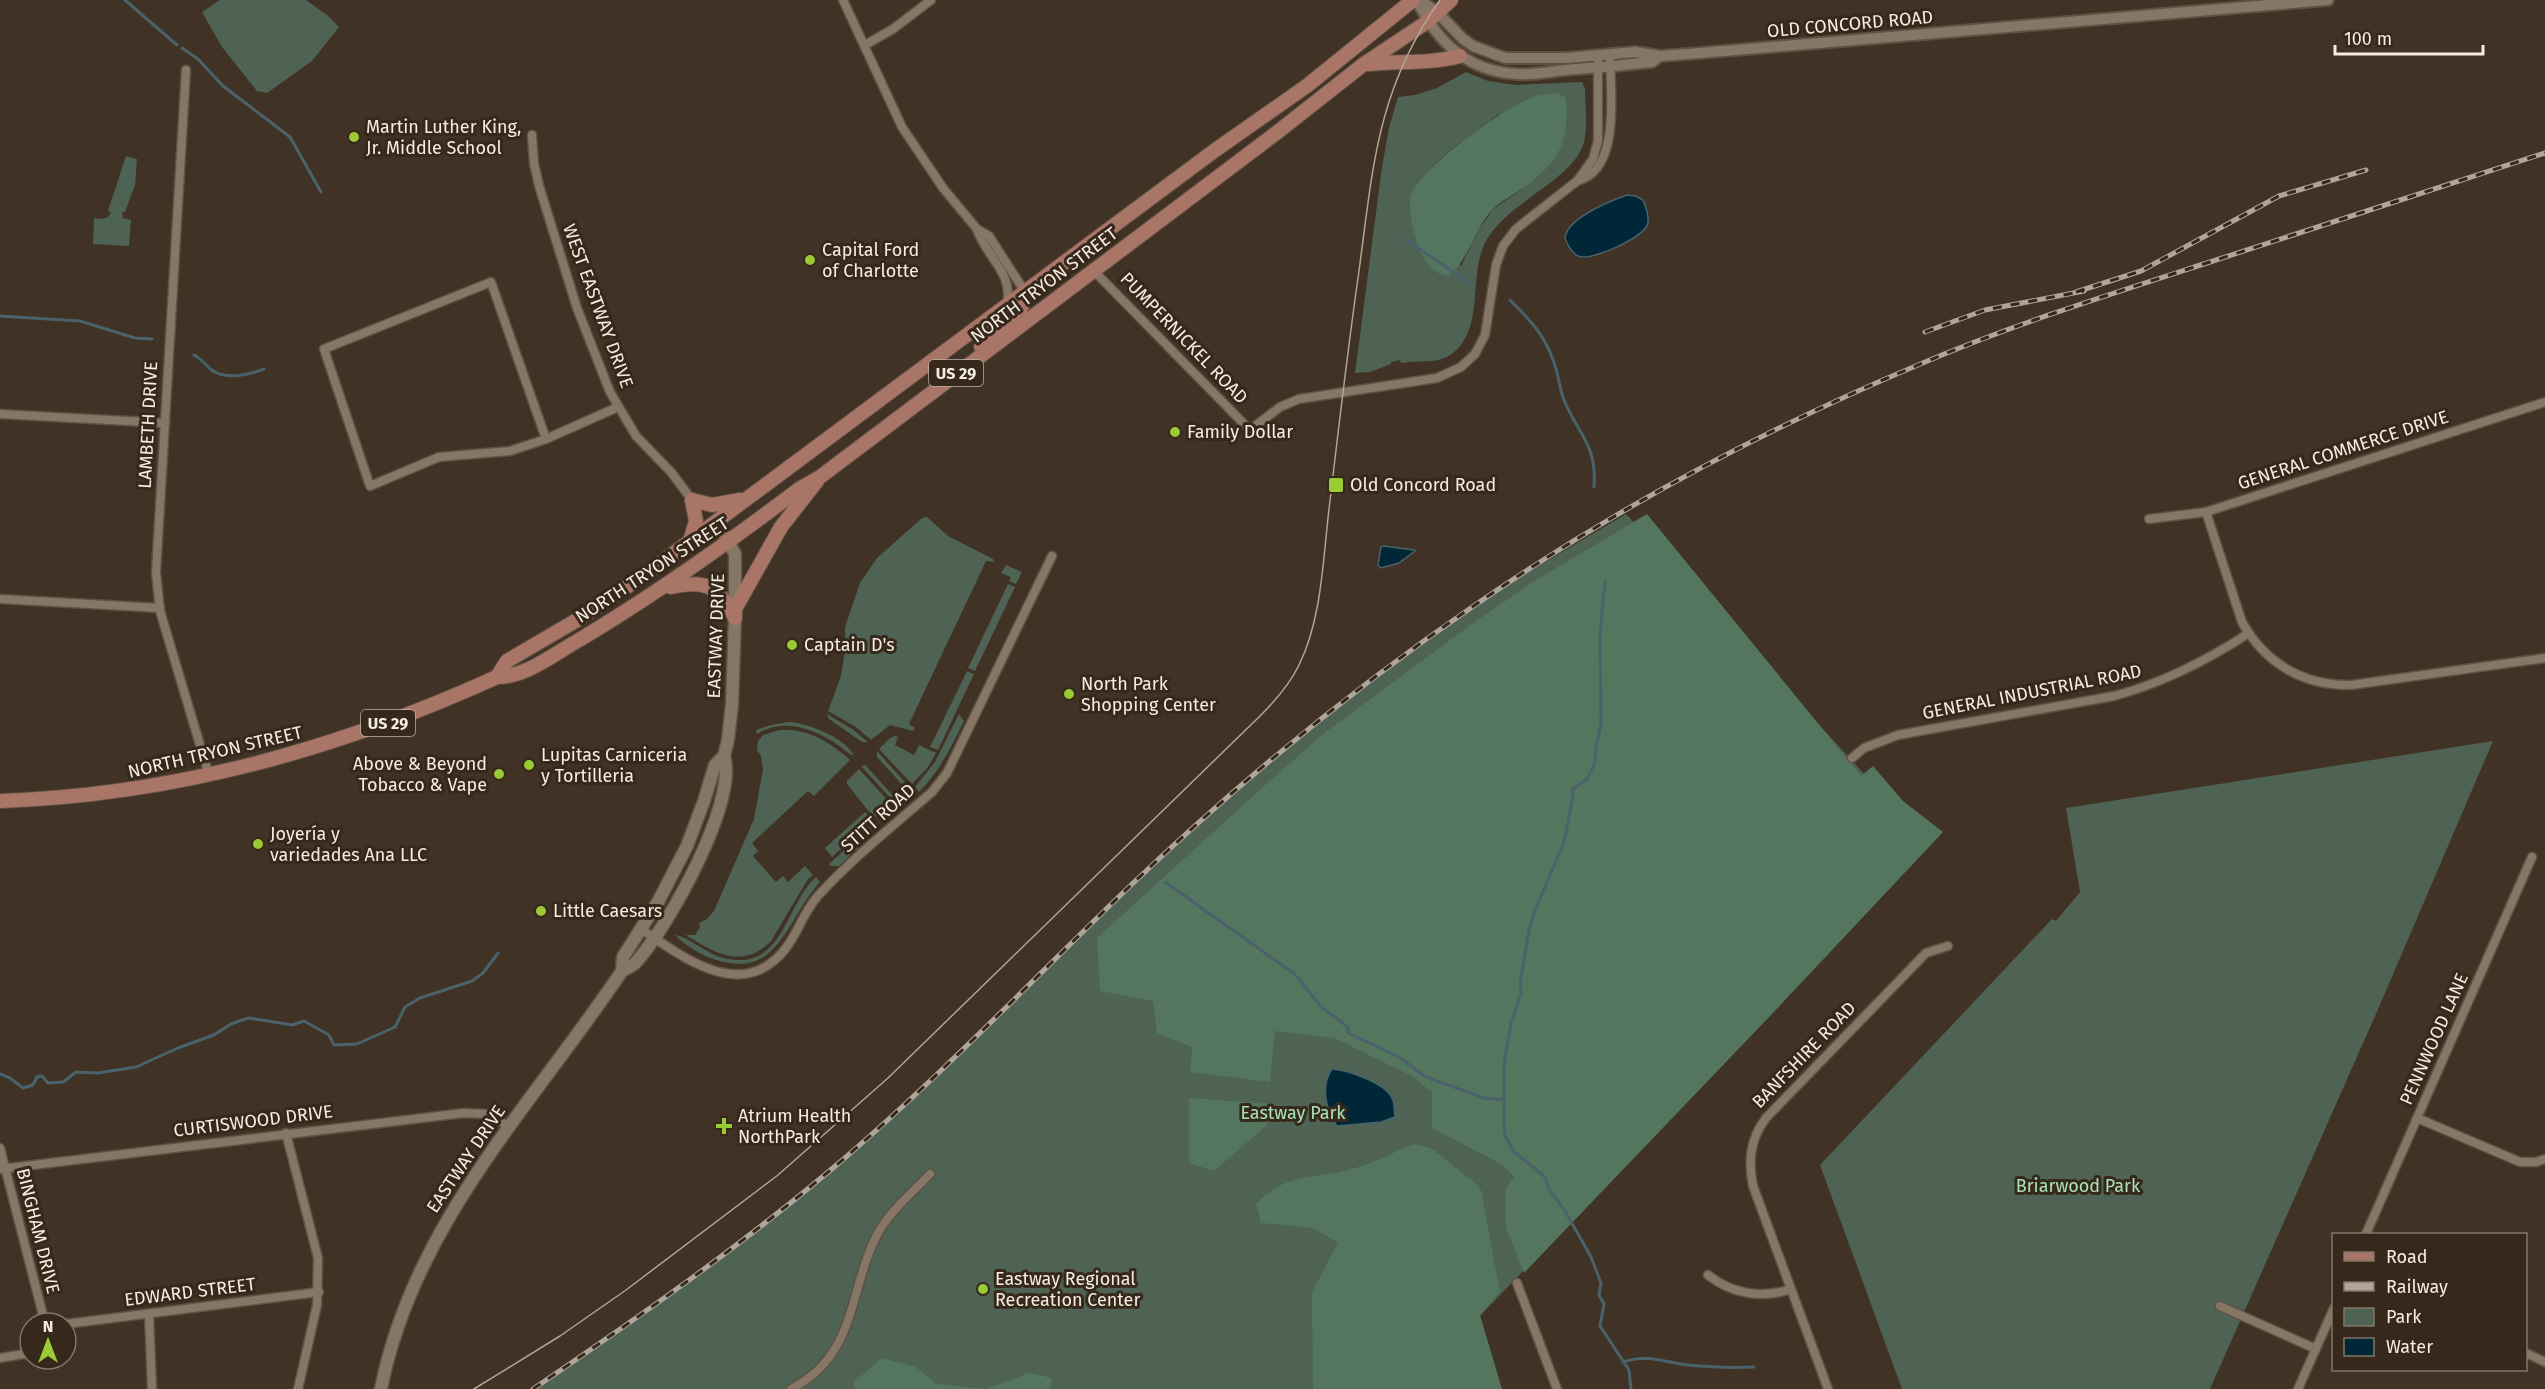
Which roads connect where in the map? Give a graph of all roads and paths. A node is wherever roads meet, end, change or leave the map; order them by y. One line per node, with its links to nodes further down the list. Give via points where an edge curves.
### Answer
1 (843, 0): 7 (street)
2 (931, 0): 7 (street)
3 (1417, 0): 6 (street, OLD CONCORD ROAD); 20 (main road, NORTH TRYON STREET / US 29, via 1308,85)
4 (1451, 0): 6 (main road, NORTH TRYON STREET / US 29)
5 (2328, 0): 11 (street, OLD CONCORD ROAD)
6 (1432, 18): 9 (street, OLD CONCORD ROAD, via 1468,43 1505,58); 10 (street, OLD CONCORD ROAD, via 1438,36); 12 (main road, NORTH TRYON STREET / US 29)
7 (865, 45): 18 (street, via 918,154)
8 (1610, 54): 9 (street, OLD CONCORD ROAD); 11 (street, OLD CONCORD ROAD, via 1642,52); 13 (street)
9 (1598, 55): 14 (street)
10 (1460, 56): 12 (main road, via 1431,62); 14 (street, OLD CONCORD ROAD, via 1487,69 1519,74)
11 (1660, 56): 13 (street, OLD CONCORD ROAD, via 1652,62)
12 (1364, 64): 19 (main road, NORTH TRYON STREET / US 29)
13 (1610, 66): 14 (street, OLD CONCORD ROAD); 17 (street, via 1608,146 1594,170)
14 (1598, 67): 17 (street, via 1598,141 1593,159)
15 (186, 70): 26 (street, LAMBETH DRIVE)
16 (532, 135): 24 (street, WEST EASTWAY DRIVE, via 540,189 567,276)
17 (1577, 182): 19 (street, PUMPERNICKEL ROAD, via 1518,228 1503,246 1495,270 1485,334 1475,354 1461,367 1437,378 1296,400 1280,407 1251,430)
18 (977, 229): 20 (street, via 989,236); 21 (street, via 981,242 1008,282)
19 (1093, 270): 22 (main road, NORTH TRYON STREET / US 29)
20 (1025, 292): 21 (main road, NORTH TRYON STREET / US 29); 22 (main road, via 1021,308)
21 (1007, 304): 29 (main road, NORTH TRYON STREET / US 29)
22 (957, 373): 28 (main road, NORTH TRYON STREET / US 29)
23 (2545, 402): 31 (street, GENERAL COMMERCE DRIVE)
24 (618, 407): 27 (street); 30 (street, WEST EASTWAY DRIVE, via 636,436)
25 (0, 414): 26 (street)
26 (165, 423): 39 (street, LAMBETH DRIVE, via 156,567)
27 (546, 439): 27 (street, via 491,282 324,349 370,486 439,457 510,451)
28 (820, 477): 35 (main road, NORTH TRYON STREET / US 29); 40 (main road, via 781,527)
29 (745, 499): 30 (main road, via 712,506); 33 (main road, NORTH TRYON STREET / US 29)
30 (692, 500): 34 (main road, via 696,521)
31 (2206, 512): 32 (street, GENERAL COMMERCE DRIVE); 41 (street)
32 (2149, 519)
33 (717, 521): 34 (main road, NORTH TRYON STREET / US 29); 35 (main road, EASTWAY DRIVE)
34 (690, 541): 43 (main road, NORTH TRYON STREET / US 29, via 618,593 507,661)
35 (729, 542): 37 (main road, NORTH TRYON STREET / US 29); 40 (main road, EASTWAY DRIVE, via 736,560)
36 (1052, 556): 50 (street, STITT ROAD, via 946,773 932,792 816,898 779,956 755,972 723,975 705,969)
37 (663, 589): 40 (main road, via 693,583 705,585 722,596); 43 (main road, NORTH TRYON STREET / US 29, via 514,676)
38 (0, 599): 39 (street)
39 (160, 608): 46 (street, LAMBETH DRIVE)
40 (735, 613): 44 (main road, EASTWAY DRIVE, via 732,704)
41 (2249, 633): 42 (street, via 2284,668 2308,680 2334,685); 45 (street, GENERAL INDUSTRIAL ROAD, via 2212,657 2142,689 1898,735 1864,748)
42 (2545, 658)
43 (497, 676): 46 (main road, NORTH TRYON STREET / US 29, via 354,736)
44 (724, 756): 49 (main road, EASTWAY DRIVE, via 715,765 687,846); 50 (main road, EASTWAY DRIVE, via 728,768 712,828 692,876)
45 (1852, 758)
46 (209, 776): 47 (main road, NORTH TRYON STREET / US 29, via 117,792)
47 (0, 801)
48 (2532, 857): 53 (street, PENNWOOD LANE)
49 (641, 929): 50 (street, STITT ROAD); 52 (main road, EASTWAY DRIVE, via 623,957)
50 (654, 938): 52 (main road, EASTWAY DRIVE, via 636,963)
51 (1948, 946): 63 (street, BANFSHIRE ROAD, via 1926,953 1898,980 1766,1118 1754,1139 1750,1162 1753,1186)
52 (622, 971): 54 (main road, EASTWAY DRIVE)
53 (2416, 1118): 57 (street, via 2520,1162); 60 (street, PENNWOOD LANE)
54 (508, 1126): 55 (street, CURTISWOOD DRIVE, via 486,1114 464,1113); 77 (main road, EASTWAY DRIVE, via 451,1211 424,1264 395,1337)
55 (286, 1133): 58 (street, CURTISWOOD DRIVE); 64 (street, via 316,1241)
56 (0, 1148): 58 (street, BINGHAM DRIVE)
57 (2545, 1159)
58 (3, 1168): 66 (street, BINGHAM DRIVE)
59 (930, 1174): 78 (street, via 878,1232 838,1345 822,1366)
60 (2366, 1233)
61 (1708, 1275): 63 (street, via 1721,1285 1751,1294)
62 (1516, 1283): 79 (street)
63 (1791, 1289): 80 (street, BANFSHIRE ROAD)
64 (319, 1292): 68 (street, EDWARD STREET); 76 (street)
65 (2220, 1306): 70 (street)
66 (42, 1311)
67 (2332, 1313): 70 (street)
68 (150, 1314): 69 (street, EDWARD STREET); 75 (street)
69 (78, 1323)
70 (2316, 1349): 81 (street)
71 (2527, 1353): 74 (street)
72 (18, 1355): 73 (street)
73 (0, 1358)
74 (2545, 1362)
75 (152, 1389)
76 (298, 1389)
77 (381, 1389)
78 (790, 1389)
79 (1557, 1389)
80 (1828, 1389)
81 (2298, 1389)

